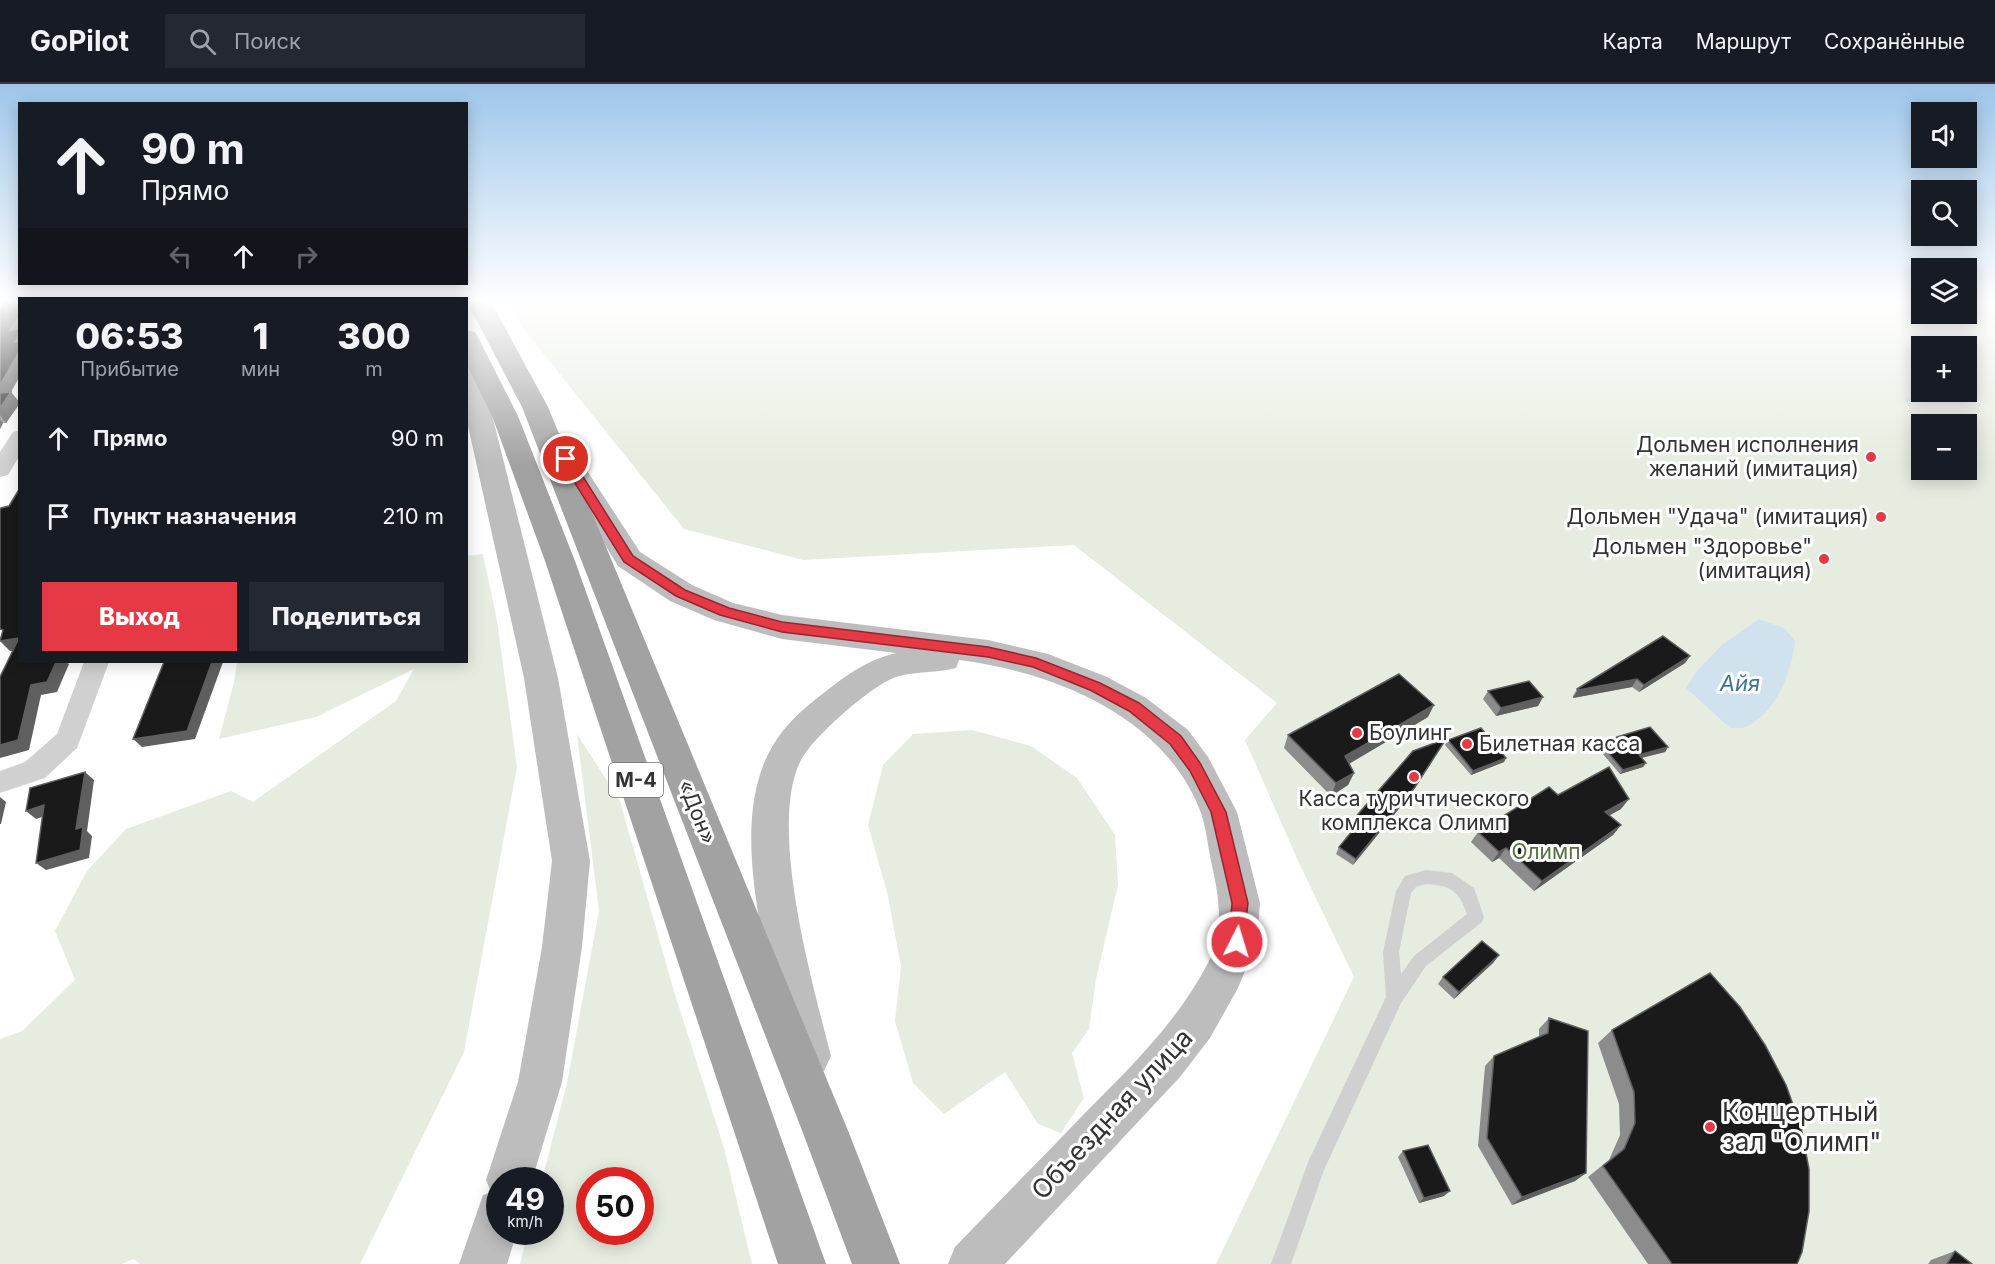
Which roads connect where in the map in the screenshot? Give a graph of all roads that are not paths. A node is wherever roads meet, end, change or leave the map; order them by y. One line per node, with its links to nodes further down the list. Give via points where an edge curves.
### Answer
1 (475, 355): 14 (highway, М-4, via 505,416 560,561)
2 (507, 355): 4 (highway, «Дон» / М-4)
3 (468, 368): 12 (main road, via 541,678 571,861 540,1082)
4 (535, 407): 8 (main road, via 628,559 681,593 725,612 782,627 988,652 1036,663); 11 (highway, «Дон» / М-4)
5 (18, 440): 6 (street)
6 (0, 471)
7 (96, 663): 9 (street, via 68,740 35,770)
8 (1095, 687): 11 (main road, via 1005,660 916,661 878,671 848,692 818,715 784,757 772,795 778,920); 17 (main road, Объездная улица, via 1134,707 1176,740 1195,767 1219,812 1231,856 1240,903 1237,942 1224,974 1195,1024 1165,1062)
9 (0, 782)
10 (1395, 997): 10 (lane, via 1420,961 1476,917 1468,893 1446,878 1411,881 1404,891 1391,952); 18 (lane, via 1316,1167)
11 (826, 1133): 16 (highway, «Дон» / М-4)
12 (513, 1167)
13 (489, 1245): 15 (main road)
14 (797, 1246)
15 (483, 1264)
16 (876, 1264)
17 (972, 1264)
18 (1281, 1264)

